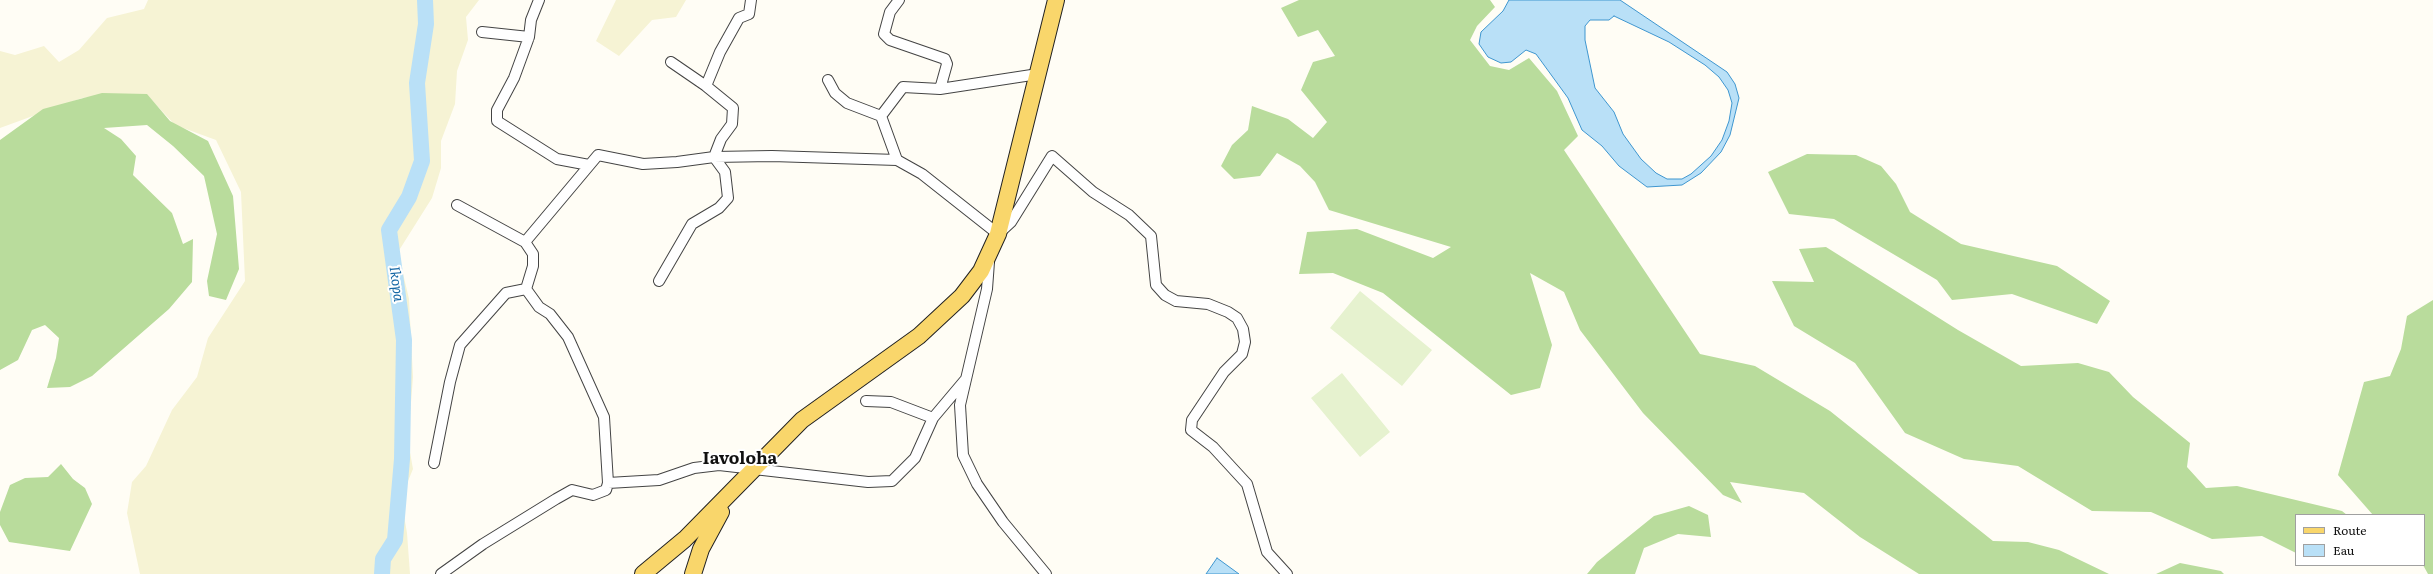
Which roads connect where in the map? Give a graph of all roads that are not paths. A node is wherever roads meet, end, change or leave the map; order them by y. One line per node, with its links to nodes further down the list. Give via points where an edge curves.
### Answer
1 (539, 0): 6 (street, via 531,20)
2 (751, 0): 10 (street, via 749,14 739,18 720,52)
3 (899, 0): 11 (street, via 890,12 884,34 890,40 945,59)
4 (1056, 0): 8 (main road)
5 (482, 32): 6 (street)
6 (529, 38): 15 (street, via 514,78 497,110 497,121 558,159)
7 (671, 62): 10 (street)
8 (1038, 74): 11 (street); 17 (main road)
9 (828, 80): 12 (street, via 835,93 847,103)
10 (706, 86): 13 (street, via 733,108 732,124 721,139)
11 (940, 89): 12 (street, via 903,87)
12 (881, 116): 14 (street)
13 (714, 157): 14 (street); 15 (street, via 643,164 598,155); 20 (street, via 724,172 728,198 719,208 692,224)
14 (897, 160): 17 (street, via 922,174)
15 (589, 165): 18 (street)
16 (457, 205): 18 (street)
17 (998, 234): 19 (main road); 32 (street, via 1011,222 1052,156 1093,192 1129,215 1151,236 1156,285 1165,295 1176,301 1208,304 1237,318 1245,342 1242,354 1224,372 1192,420 1191,430 1212,447 1247,484 1267,552)
18 (525, 242): 21 (street, via 532,254 533,266)
19 (990, 255): 22 (street, via 987,289); 26 (main road, via 962,296 919,336 802,420)
20 (659, 281)
21 (526, 289): 25 (street, via 506,293 460,345); 27 (street, via 539,307 550,314 568,337 604,417)
22 (965, 380): 24 (street); 31 (street, via 960,412 963,455 977,484 998,515)
23 (866, 401): 24 (street, via 891,402)
24 (933, 418): 26 (street, via 915,458 892,481)
25 (434, 463)
26 (748, 475): 27 (street, via 720,465 694,468 659,480); 29 (main road, via 685,539); 30 (main road, via 715,520 701,549)
27 (608, 483): 28 (street, via 606,490 593,495 572,490 483,544)
28 (442, 574)
29 (643, 574)
30 (693, 574)
31 (1046, 574)
32 (1287, 574)

